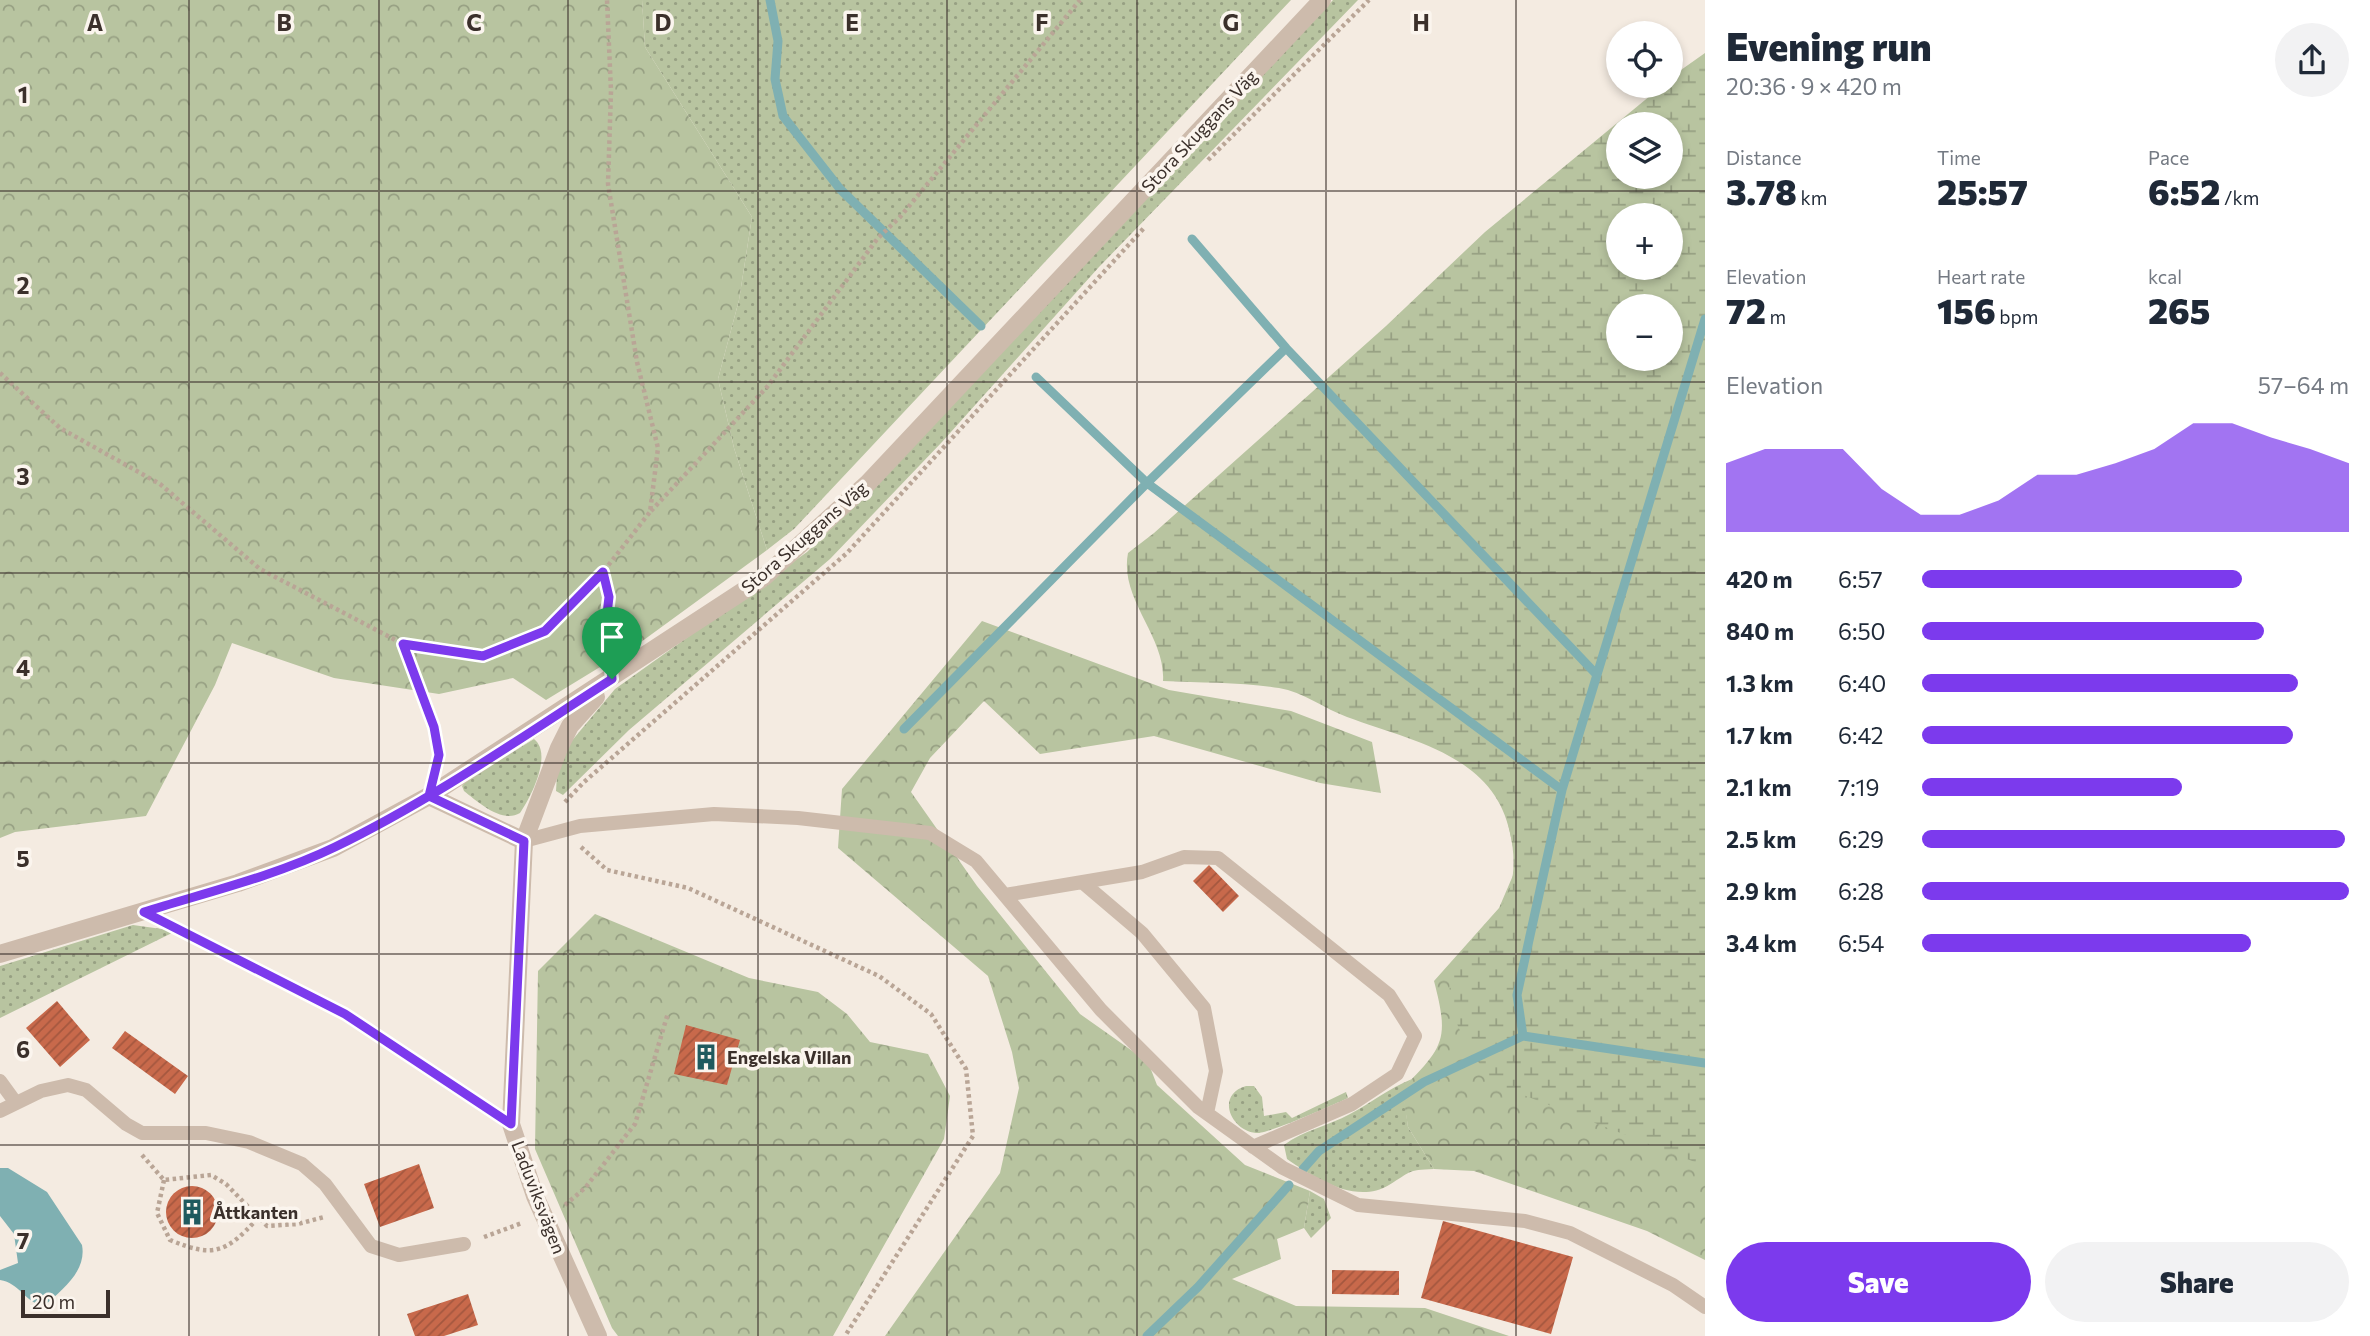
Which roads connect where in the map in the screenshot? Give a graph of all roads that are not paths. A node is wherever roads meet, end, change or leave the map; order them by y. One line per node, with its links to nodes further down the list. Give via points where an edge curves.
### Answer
1 (1322, 0): 2 (street, Stora Skuggans Väg, via 868,483 763,578)
2 (612, 679): 3 (street, Stora Skuggans Väg); 4 (street, Laduviksvägen, via 570,726)
3 (429, 796): 4 (street); 7 (street, Stora Skuggans Väg, via 333,848 270,872)
4 (524, 841): 6 (lane, via 580,826 690,815 820,820 930,833 976,861); 15 (street, Laduviksvägen, via 511,1124 543,1216)
5 (1082, 882): 6 (lane); 11 (lane, via 1142,933 1204,1008 1216,1071); 12 (lane, via 1142,872 1184,857 1218,858 1389,995 1415,1036 1397,1074 1352,1104)
6 (1005, 895): 11 (lane, via 1101,1010)
7 (0, 954)
8 (0, 1081): 9 (lane)
9 (16, 1103): 10 (lane); 13 (lane, via 68,1085 86,1090 142,1133 206,1133 249,1142 302,1164 348,1211 371,1246 398,1255)
10 (0, 1111)
11 (1207, 1113): 12 (lane)
12 (1253, 1147): 14 (lane, via 1283,1168 1358,1205 1525,1221 1570,1233)
13 (464, 1244)
14 (1705, 1307)
15 (598, 1336)

